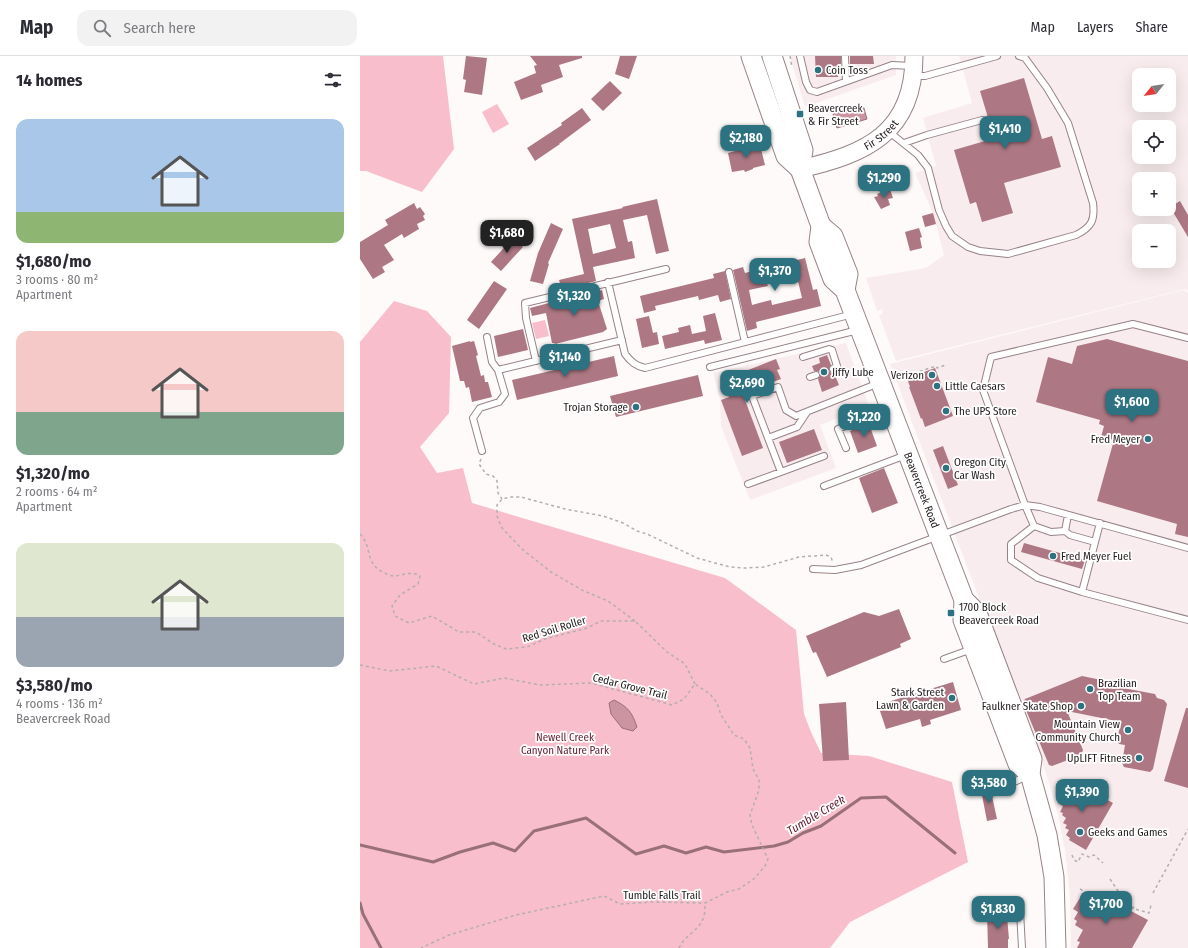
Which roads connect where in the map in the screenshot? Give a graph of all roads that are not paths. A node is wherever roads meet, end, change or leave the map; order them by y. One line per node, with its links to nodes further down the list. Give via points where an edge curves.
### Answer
1 (751, 56): 12 (main road, Beavercreek Road, via 786,156)
2 (772, 56): 12 (main road, Beavercreek Road, via 803,150)
3 (800, 56): 8 (lane, via 810,90 817,92)
4 (845, 56): 8 (lane)
5 (997, 56): 7 (lane, via 925,76)
6 (1019, 56): 11 (lane, via 1025,58 1047,88 1068,123 1093,203 1095,216 1085,230 1076,235 1008,254 968,247 952,236 939,210 928,168)
7 (913, 66): 8 (lane, via 892,65); 10 (street, Fir Street, via 908,98)
8 (846, 81)
9 (982, 120): 11 (lane)
10 (888, 131): 11 (lane); 12 (street, Fir Street, via 856,153)
11 (904, 143)
12 (800, 169): 16 (main road, Beavercreek Road, via 821,226 819,242 833,280 846,290)
13 (666, 269): 15 (lane)
14 (729, 272): 20 (lane)
15 (608, 282): 19 (lane); 22 (lane, via 525,303)
16 (857, 321): 20 (lane); 23 (lane); 26 (main road, Beavercreek Road)
17 (487, 337): 25 (lane, via 492,362)
18 (1188, 338): 37 (lane, via 1133,324 991,357 983,390)
19 (622, 340): 20 (lane, via 625,354 630,361 645,368); 22 (lane)
20 (745, 342)
21 (803, 357): 24 (lane, via 832,350 837,366)
22 (536, 361): 25 (lane)
23 (710, 367)
24 (833, 369)
25 (498, 370): 31 (lane, via 505,394 499,402 480,408 473,418)
26 (889, 381): 27 (main road, Beavercreek Road); 28 (lane)
27 (890, 407): 30 (lane, via 838,429); 32 (main road, Beavercreek Road)
28 (807, 412): 29 (lane, via 797,426); 29 (lane, via 796,416 786,410 778,387 752,396)
29 (768, 438): 34 (lane)
30 (846, 448)
31 (482, 451)
32 (908, 454): 36 (lane); 42 (main road, Beavercreek Road)
33 (824, 456): 34 (lane)
34 (781, 472): 35 (lane)
35 (748, 484)
36 (824, 486)
37 (1025, 505): 38 (lane); 40 (lane); 42 (lane)
38 (1068, 514): 39 (lane); 41 (lane)
39 (1100, 523): 43 (lane); 44 (lane)
40 (1034, 526): 41 (lane, via 1051,532); 46 (lane, via 1011,544 1011,560 1038,578)
41 (1066, 531): 43 (lane, via 1070,535)
42 (939, 536): 45 (lane, via 866,563 835,570); 47 (main road, Beavercreek Road)
43 (1095, 542): 46 (lane)
44 (1188, 548)
45 (813, 569)
46 (1082, 592): 48 (lane)
47 (964, 600): 49 (main road, Beavercreek Road, via 963,620); 51 (main road, Beavercreek Road, via 977,613)
48 (1188, 620)
49 (974, 649): 50 (lane); 51 (main road, via 979,648 985,655 999,691); 52 (main road, Beavercreek Road, via 1018,764)
50 (944, 659)
51 (1015, 713): 52 (main road, Beavercreek Road, via 1032,759)
52 (1030, 774): 53 (lane); 56 (main road, Beavercreek Road, via 1052,864)
53 (998, 786)
54 (1020, 911): 55 (lane)
55 (1022, 948)
56 (1056, 948)

